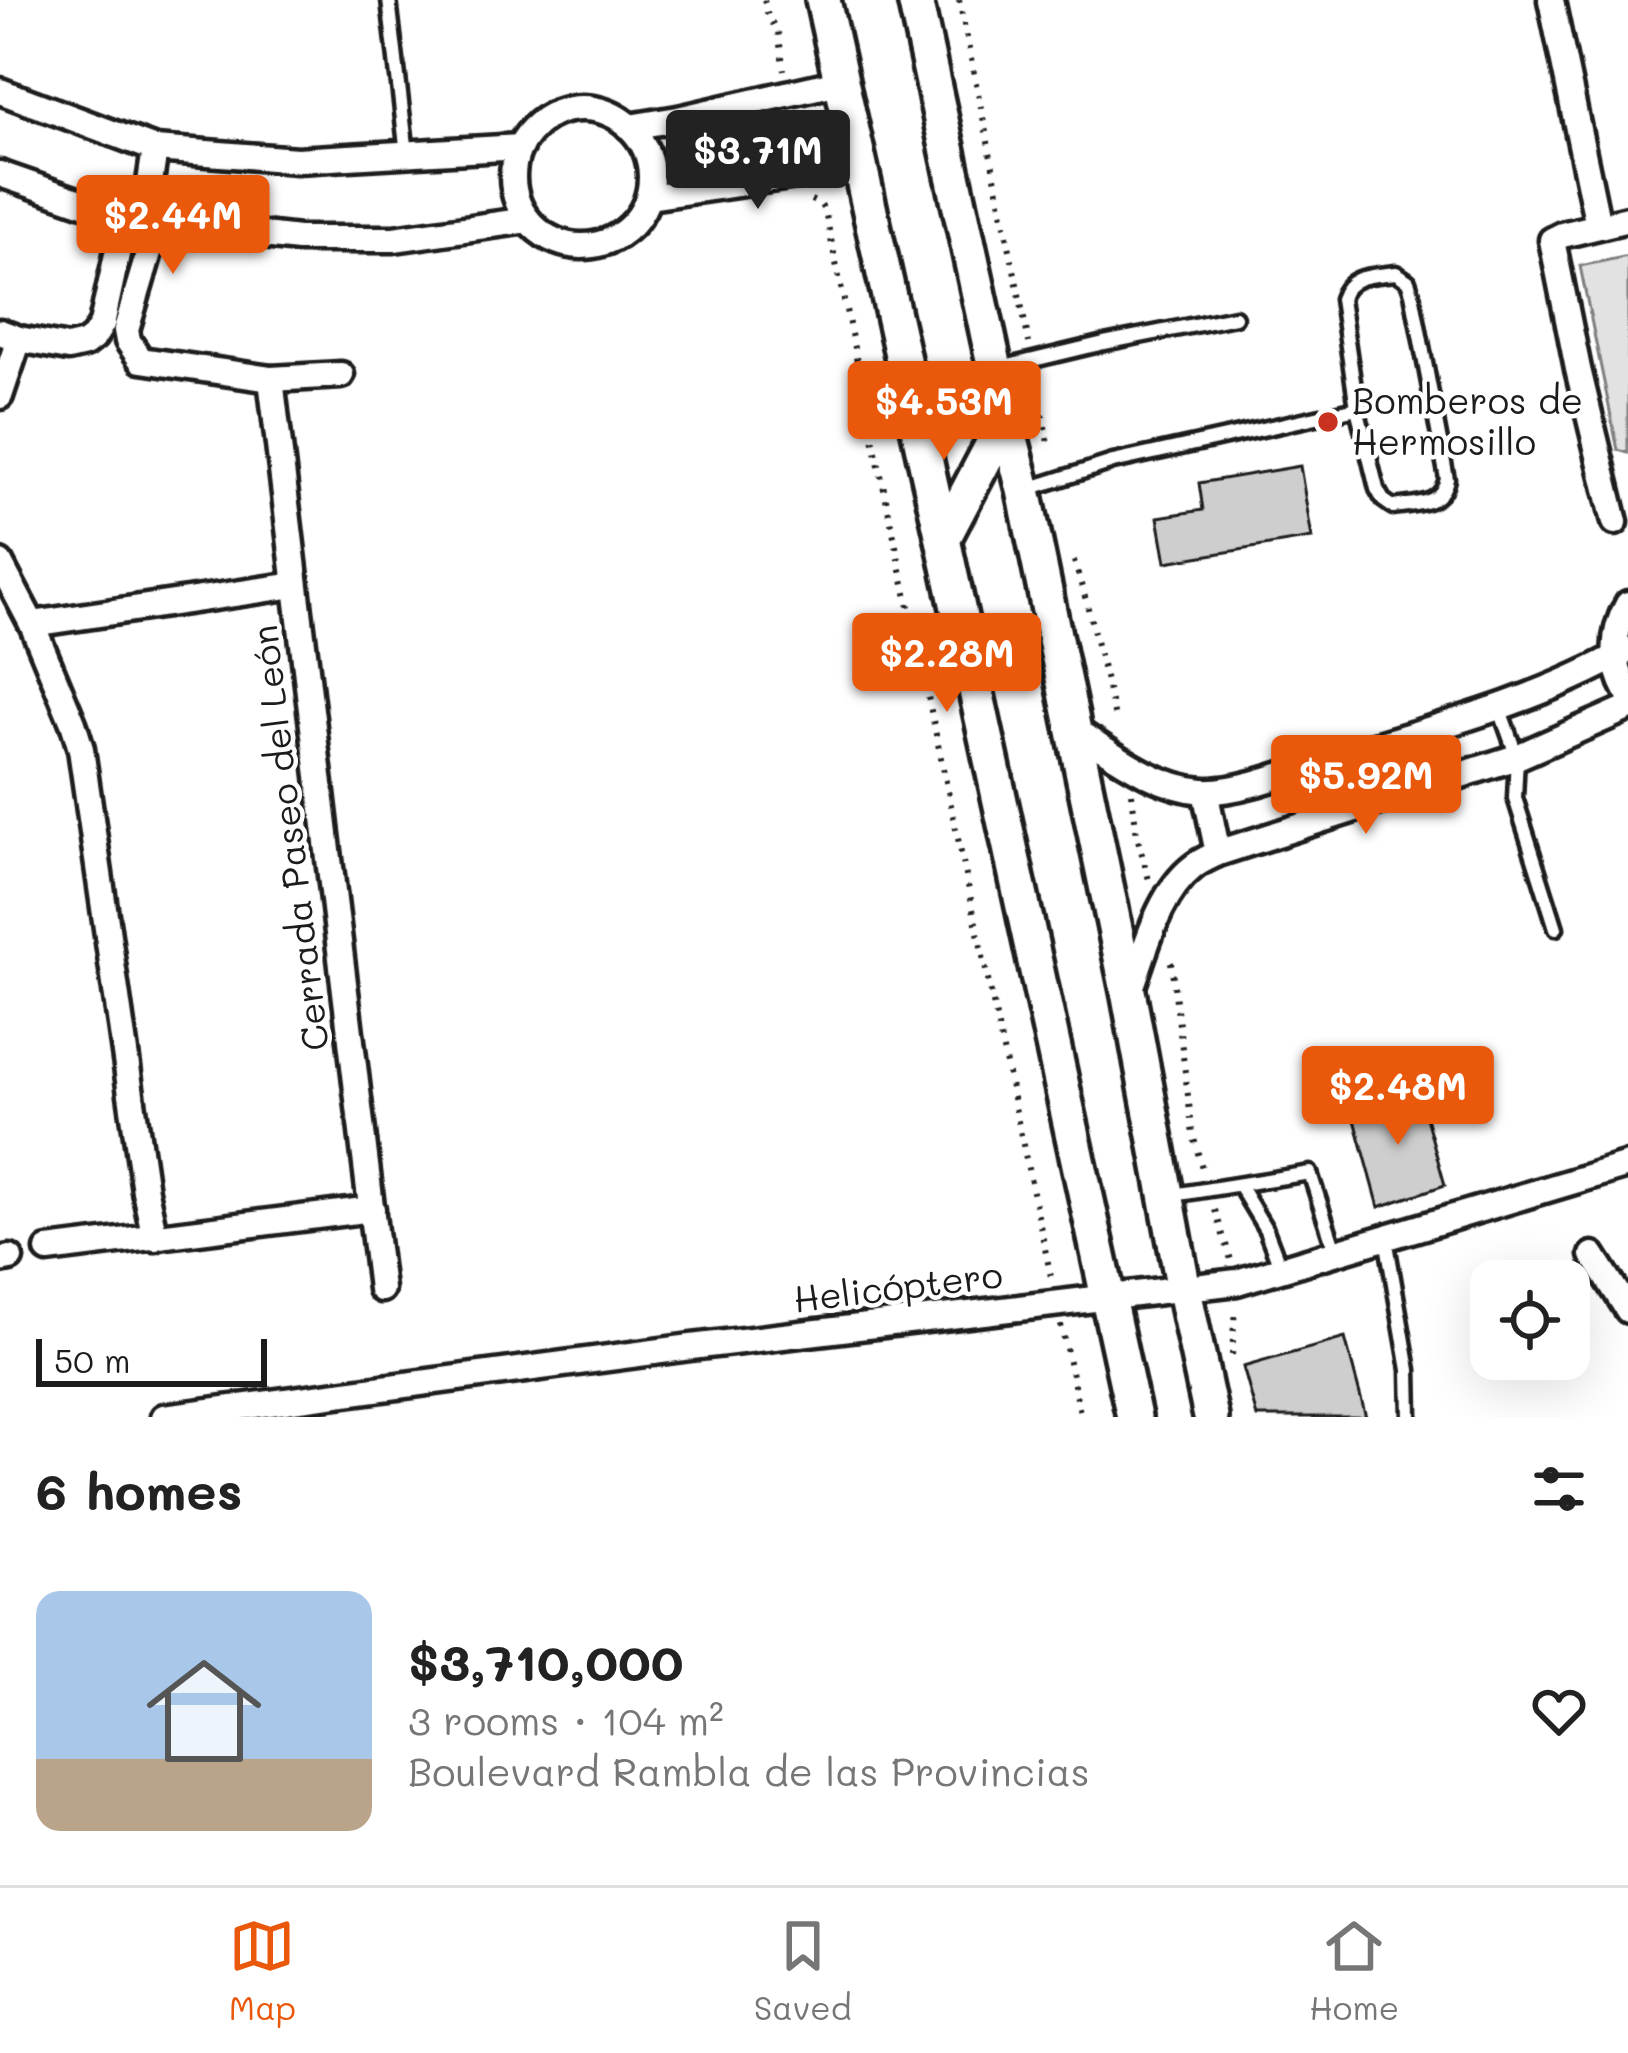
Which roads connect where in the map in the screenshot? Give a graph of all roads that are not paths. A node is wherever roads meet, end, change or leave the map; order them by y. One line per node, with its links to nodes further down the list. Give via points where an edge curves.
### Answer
1 (389, 0): 10 (lane)
2 (823, 0): 5 (main road)
3 (915, 0): 20 (main road)
4 (1551, 0): 17 (street)
5 (839, 82): 7 (street); 11 (main road)
6 (0, 91): 9 (street)
7 (629, 127): 8 (street, via 602,110 570,109 540,122); 13 (street, via 649,159)
8 (520, 147): 10 (street); 16 (street, via 514,185)
9 (154, 149): 10 (street, via 297,160); 14 (street)
10 (407, 155)
11 (858, 166): 13 (street); 30 (main road)
12 (0, 174): 14 (street)
13 (649, 196): 16 (street, via 632,226 603,243 554,241)
14 (145, 216): 16 (street, via 317,239 394,239); 19 (street, via 122,236 94,337 68,348); 22 (street, via 150,249 126,330 133,352 141,361)
15 (1628, 219): 17 (street)
16 (528, 220)
17 (1598, 225): 28 (street, via 1552,240)
18 (1234, 317): 20 (lane)
19 (9, 336): 23 (street)
20 (995, 370): 25 (main road)
21 (341, 375): 22 (street)
22 (271, 379): 32 (street, Cerrada Paseo del León)
23 (0, 396)
24 (1357, 408): 24 (lane, via 1383,500 1393,507 1436,500 1447,479 1412,293 1396,273 1353,279 1341,299); 27 (lane)
25 (1006, 419): 27 (main road); 30 (main road)
26 (1628, 470): 28 (street)
27 (1039, 485): 39 (main road)
28 (1606, 485): 29 (street)
29 (1615, 522)
30 (944, 539): 57 (main road)
31 (0, 563): 34 (street)
32 (295, 585): 34 (street); 48 (street, Cerrada Paseo del León)
33 (1628, 604): 35 (street, via 1616,630)
34 (32, 624): 49 (street, via 81,749)
35 (1622, 654): 36 (street, via 1618,675); 37 (street)
36 (1628, 693)
37 (1499, 707): 40 (lane); 41 (street, via 1255,783)
38 (1628, 708): 40 (street)
39 (1072, 728): 41 (street, via 1161,782); 44 (main road)
40 (1517, 757): 42 (street); 43 (lane, via 1514,798)
41 (1205, 791): 42 (street)
42 (1218, 853): 44 (street, via 1174,888)
43 (1556, 928)
44 (1129, 996): 47 (main road)
45 (1628, 1165): 50 (street, Helicóptero)
46 (1239, 1186): 47 (lane); 52 (lane, via 1310,1173); 54 (lane)
47 (1166, 1196): 56 (main road)
48 (372, 1209): 49 (street); 55 (street, Cerrada Paseo del León)
49 (155, 1238): 51 (street)
50 (1386, 1238): 52 (street, Helicóptero); 62 (lane)
51 (48, 1250)
52 (1336, 1253): 54 (street, Helicóptero)
53 (1593, 1255): 58 (street)
54 (1281, 1269): 56 (street, Helicóptero)
55 (381, 1289)
56 (1184, 1290): 57 (street, Helicóptero); 61 (main road)
57 (1110, 1298): 59 (street, Helicóptero); 60 (main road)
58 (1628, 1310)
59 (164, 1417)
60 (1134, 1417)
61 (1211, 1417)
62 (1410, 1417)

